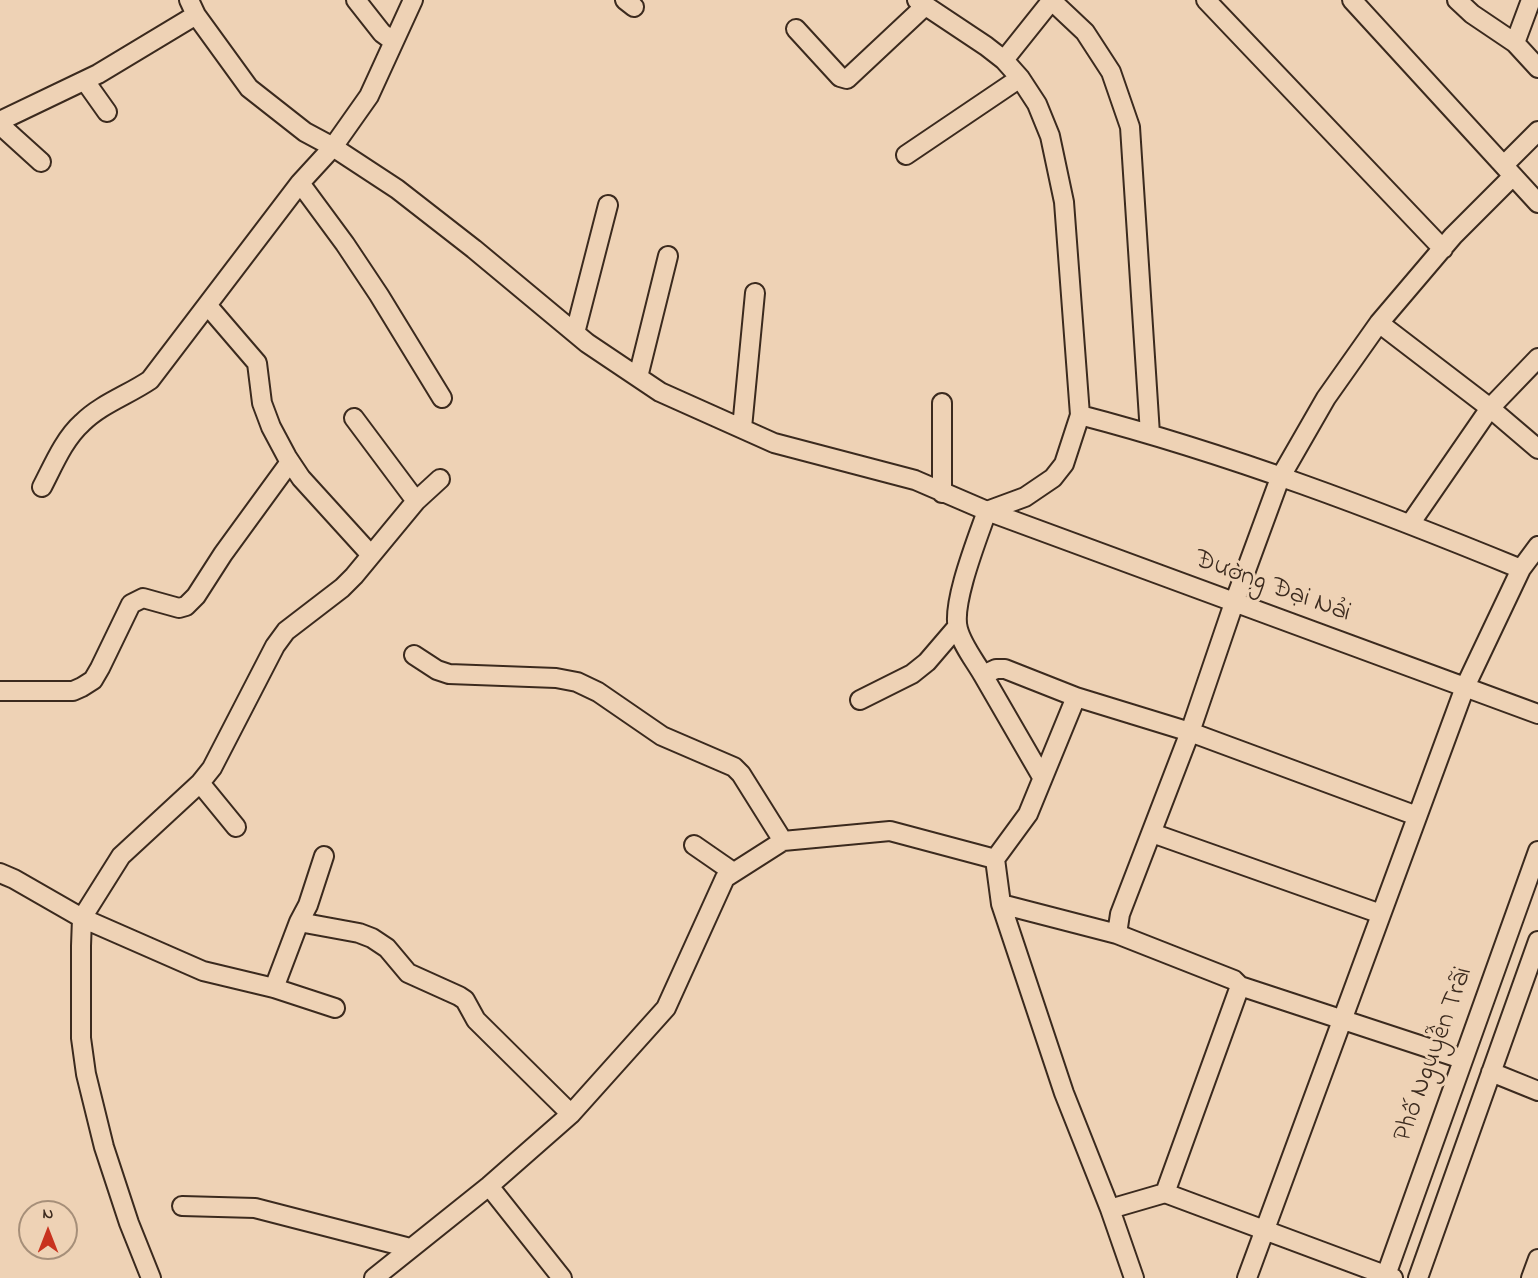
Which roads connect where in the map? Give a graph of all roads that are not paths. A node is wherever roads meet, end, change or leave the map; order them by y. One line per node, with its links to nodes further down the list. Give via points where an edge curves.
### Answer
1 (356, 0): 11 (street)
2 (413, 0): 11 (street)
3 (1052, 0): 13 (street); 41 (street, via 1085,32 1111,72 1130,127)
4 (1206, 0): 27 (street)
5 (1352, 0): 23 (street)
6 (1457, 0): 12 (street)
7 (1531, 0): 12 (street)
8 (921, 3): 10 (street, via 847,79 840,77); 13 (street)
9 (192, 8): 16 (street); 20 (street, Đường Đại Nải, via 249,88 305,132)
10 (796, 29)
11 (393, 41): 20 (street, via 369,96)
12 (1515, 43): 14 (street)
13 (1004, 60): 15 (street)
14 (1538, 68)
15 (1020, 78): 21 (street); 38 (street, via 1037,104 1050,136 1064,202)
16 (85, 81): 17 (street); 18 (street)
17 (107, 112)
18 (0, 123): 22 (street)
19 (1538, 131): 23 (street)
20 (333, 147): 24 (street); 32 (street, Đường Đại Nải, via 397,189)
21 (906, 155)
22 (41, 162)
23 (1509, 171): 25 (street); 27 (street)
24 (300, 183): 30 (street); 35 (street, via 379,295)
25 (1538, 203)
26 (608, 205): 32 (street)
27 (1443, 249): 31 (street)
28 (668, 256): 34 (street)
29 (755, 293): 40 (street)
30 (208, 306): 43 (street, via 257,363 262,403); 46 (street, via 150,380 81,423)
31 (1380, 323): 37 (street); 44 (street, via 1326,398)
32 (575, 333): 34 (street, Đường Đại Nải)
33 (1538, 358): 37 (street)
34 (638, 377): 40 (street, Đường Đại Nải, via 660,392)
35 (442, 398)
36 (942, 403): 47 (street)
37 (1490, 408): 42 (street); 50 (street)
38 (1080, 415): 41 (street); 49 (street, via 1064,464 1053,478 1025,497)
39 (354, 418): 48 (street)
40 (741, 428): 47 (street, Đường Đại Nải, via 774,443 915,480)
41 (1150, 434): 44 (street)
42 (1538, 449)
43 (290, 462): 52 (street); 59 (street, via 186,606 179,608 143,598 131,604 93,680 73,691)
44 (1280, 478): 50 (street); 54 (street)
45 (441, 479): 48 (street)
46 (42, 487)
47 (942, 493): 49 (street, Đường Đại Nải)
48 (416, 501): 52 (street)
49 (987, 511): 54 (street, Đường Đại Nải); 55 (street, via 964,577)
50 (1410, 524): 53 (street)
51 (1538, 546): 53 (street)
52 (371, 555): 65 (street, via 342,588 286,631 212,768)
53 (1521, 569): 58 (street)
54 (1233, 603): 58 (street, Đường Đại Nải); 63 (street)
55 (957, 627): 57 (street); 61 (street, via 912,674)
56 (414, 655): 69 (street, via 449,674 556,678 598,692 662,736 734,767)
57 (983, 675): 60 (street, via 1000,668); 64 (street)
58 (1465, 687): 62 (street, Đường Đại Nải); 66 (street)
59 (0, 691)
60 (1076, 697): 63 (street); 64 (street)
61 (860, 700)
62 (1538, 714)
63 (1190, 732): 66 (street); 68 (street)
64 (1042, 777): 73 (street, via 1028,814)
65 (200, 783): 67 (street); 78 (street, via 122,856)
66 (1417, 816): 77 (street)
67 (236, 827)
68 (1152, 832): 77 (street); 80 (street, via 1120,914)
69 (783, 841): 73 (street, via 890,831); 74 (street)
70 (694, 845): 74 (street)
71 (1538, 851): 86 (street, Phố Nguyễn Trãi)
72 (324, 856): 79 (street)
73 (995, 859): 76 (street)
74 (733, 872): 89 (street, via 720,888 666,1008)
75 (0, 873): 78 (street)
76 (1001, 904): 80 (street); 93 (street, via 1064,1093)
77 (1381, 914): 85 (street)
78 (82, 918): 83 (street, via 203,971); 98 (street, via 81,1038 86,1074 104,1147)
79 (299, 922): 83 (street); 89 (street, via 372,938 387,948 408,973 465,1000 476,1020)
80 (1117, 934): 82 (street)
81 (1538, 941): 87 (street)
82 (1240, 986): 85 (street); 91 (street)
83 (274, 988): 84 (street)
84 (335, 1008)
85 (1342, 1019): 86 (street); 94 (street)
86 (1462, 1059): 97 (street, Phố Nguyễn Trãi)
87 (1491, 1072): 88 (street); 103 (street)
88 (1538, 1091)
89 (571, 1114): 90 (street)
90 (489, 1186): 95 (street); 100 (street)
91 (1165, 1193): 93 (street); 94 (street)
92 (182, 1206): 95 (street, via 255,1208)
93 (1110, 1209): 101 (street)
94 (1266, 1230): 97 (street); 102 (street)
95 (410, 1248): 99 (street)
96 (1538, 1259): 104 (street)
97 (1388, 1277)
98 (151, 1278)
99 (374, 1278)
100 (562, 1278)
101 (1134, 1278)
102 (1247, 1278)
103 (1418, 1278)
104 (1531, 1278)

